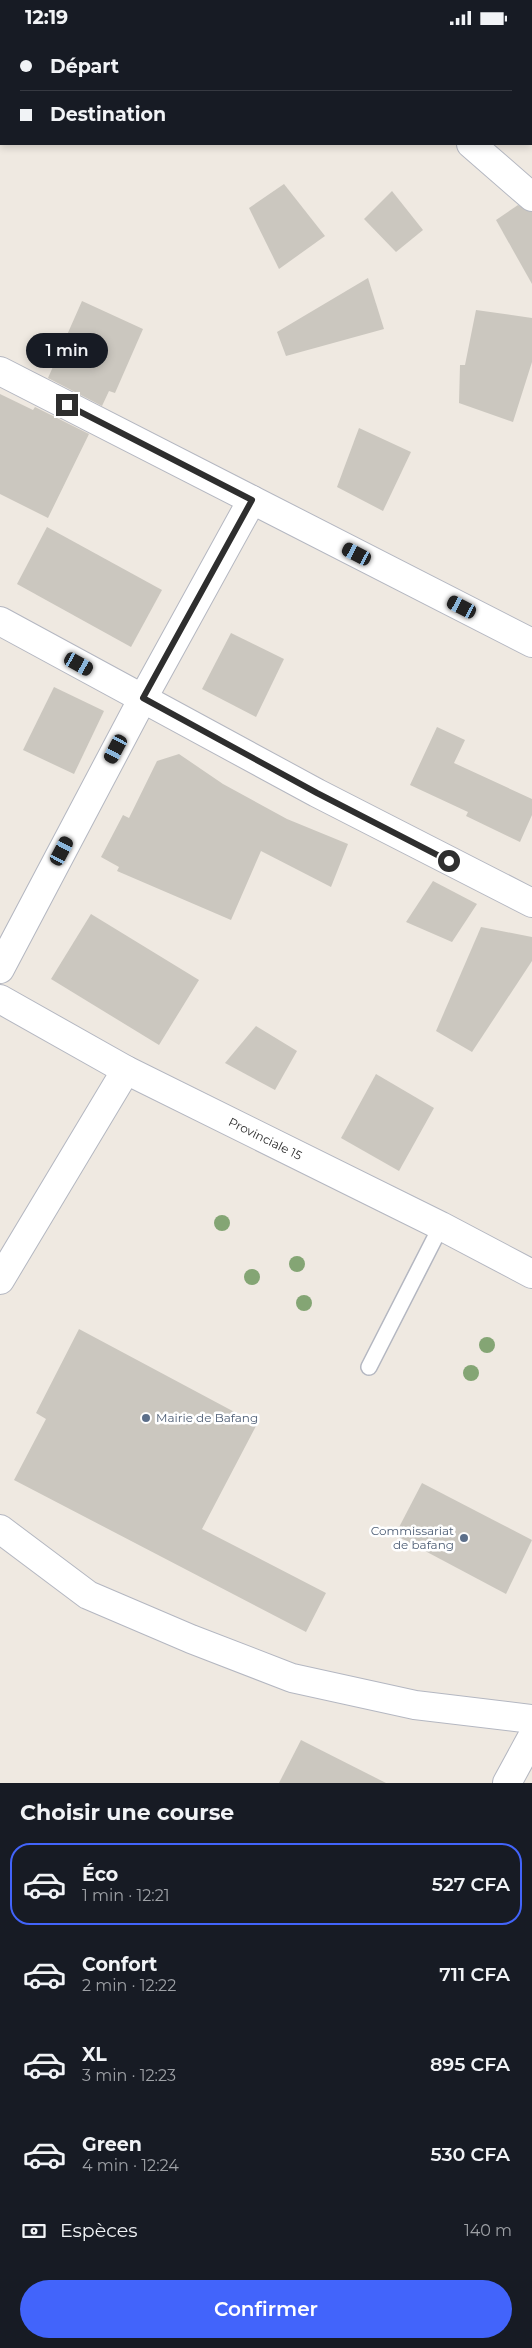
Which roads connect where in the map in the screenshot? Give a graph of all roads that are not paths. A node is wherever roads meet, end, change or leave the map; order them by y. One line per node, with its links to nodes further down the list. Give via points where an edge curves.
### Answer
1 (472, 145): 2 (street)
2 (532, 197)
3 (0, 371): 4 (street)
4 (252, 500): 6 (street); 7 (street)
5 (0, 621): 7 (street)
6 (532, 643)
7 (143, 698): 8 (street, via 317,793); 9 (street)
8 (532, 903)
9 (0, 969)
10 (0, 999): 11 (street, Provinciale 15)
11 (126, 1070): 12 (street, Provinciale 15); 14 (street)
12 (442, 1226): 13 (street, Provinciale 15); 15 (lane)
13 (532, 1274)
14 (0, 1280)
15 (369, 1367)
16 (0, 1529): 17 (street, via 88,1595 292,1678 415,1705)
17 (532, 1719)
18 (532, 1737): 19 (street)
19 (507, 1783)

